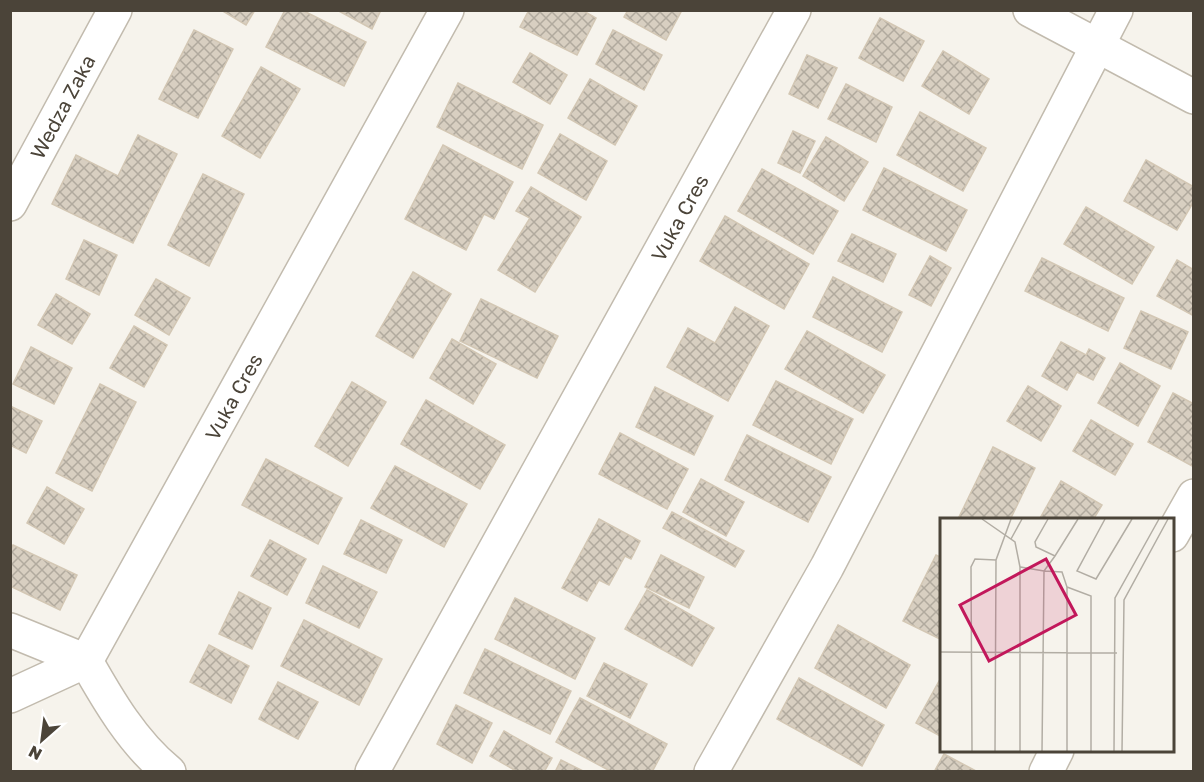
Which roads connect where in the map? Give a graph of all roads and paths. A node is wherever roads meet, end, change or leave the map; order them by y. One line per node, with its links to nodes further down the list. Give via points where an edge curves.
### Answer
1 (115, 10): 8 (street, Wedza Zaka)
2 (447, 10): 12 (street, Vuka Cres)
3 (794, 10): 16 (street, Vuka Cres)
4 (1030, 10): 6 (street)
5 (1116, 10): 6 (street)
6 (1098, 46): 7 (street); 17 (street, via 827,567)
7 (1194, 97)
8 (10, 204)
9 (1194, 496): 10 (street)
10 (1174, 533)
11 (10, 630): 12 (street)
12 (86, 661): 13 (street); 15 (street, via 104,694 152,758)
13 (10, 696)
14 (1056, 752): 18 (street)
15 (169, 771)
16 (372, 771)
17 (711, 771)
18 (1046, 771)

